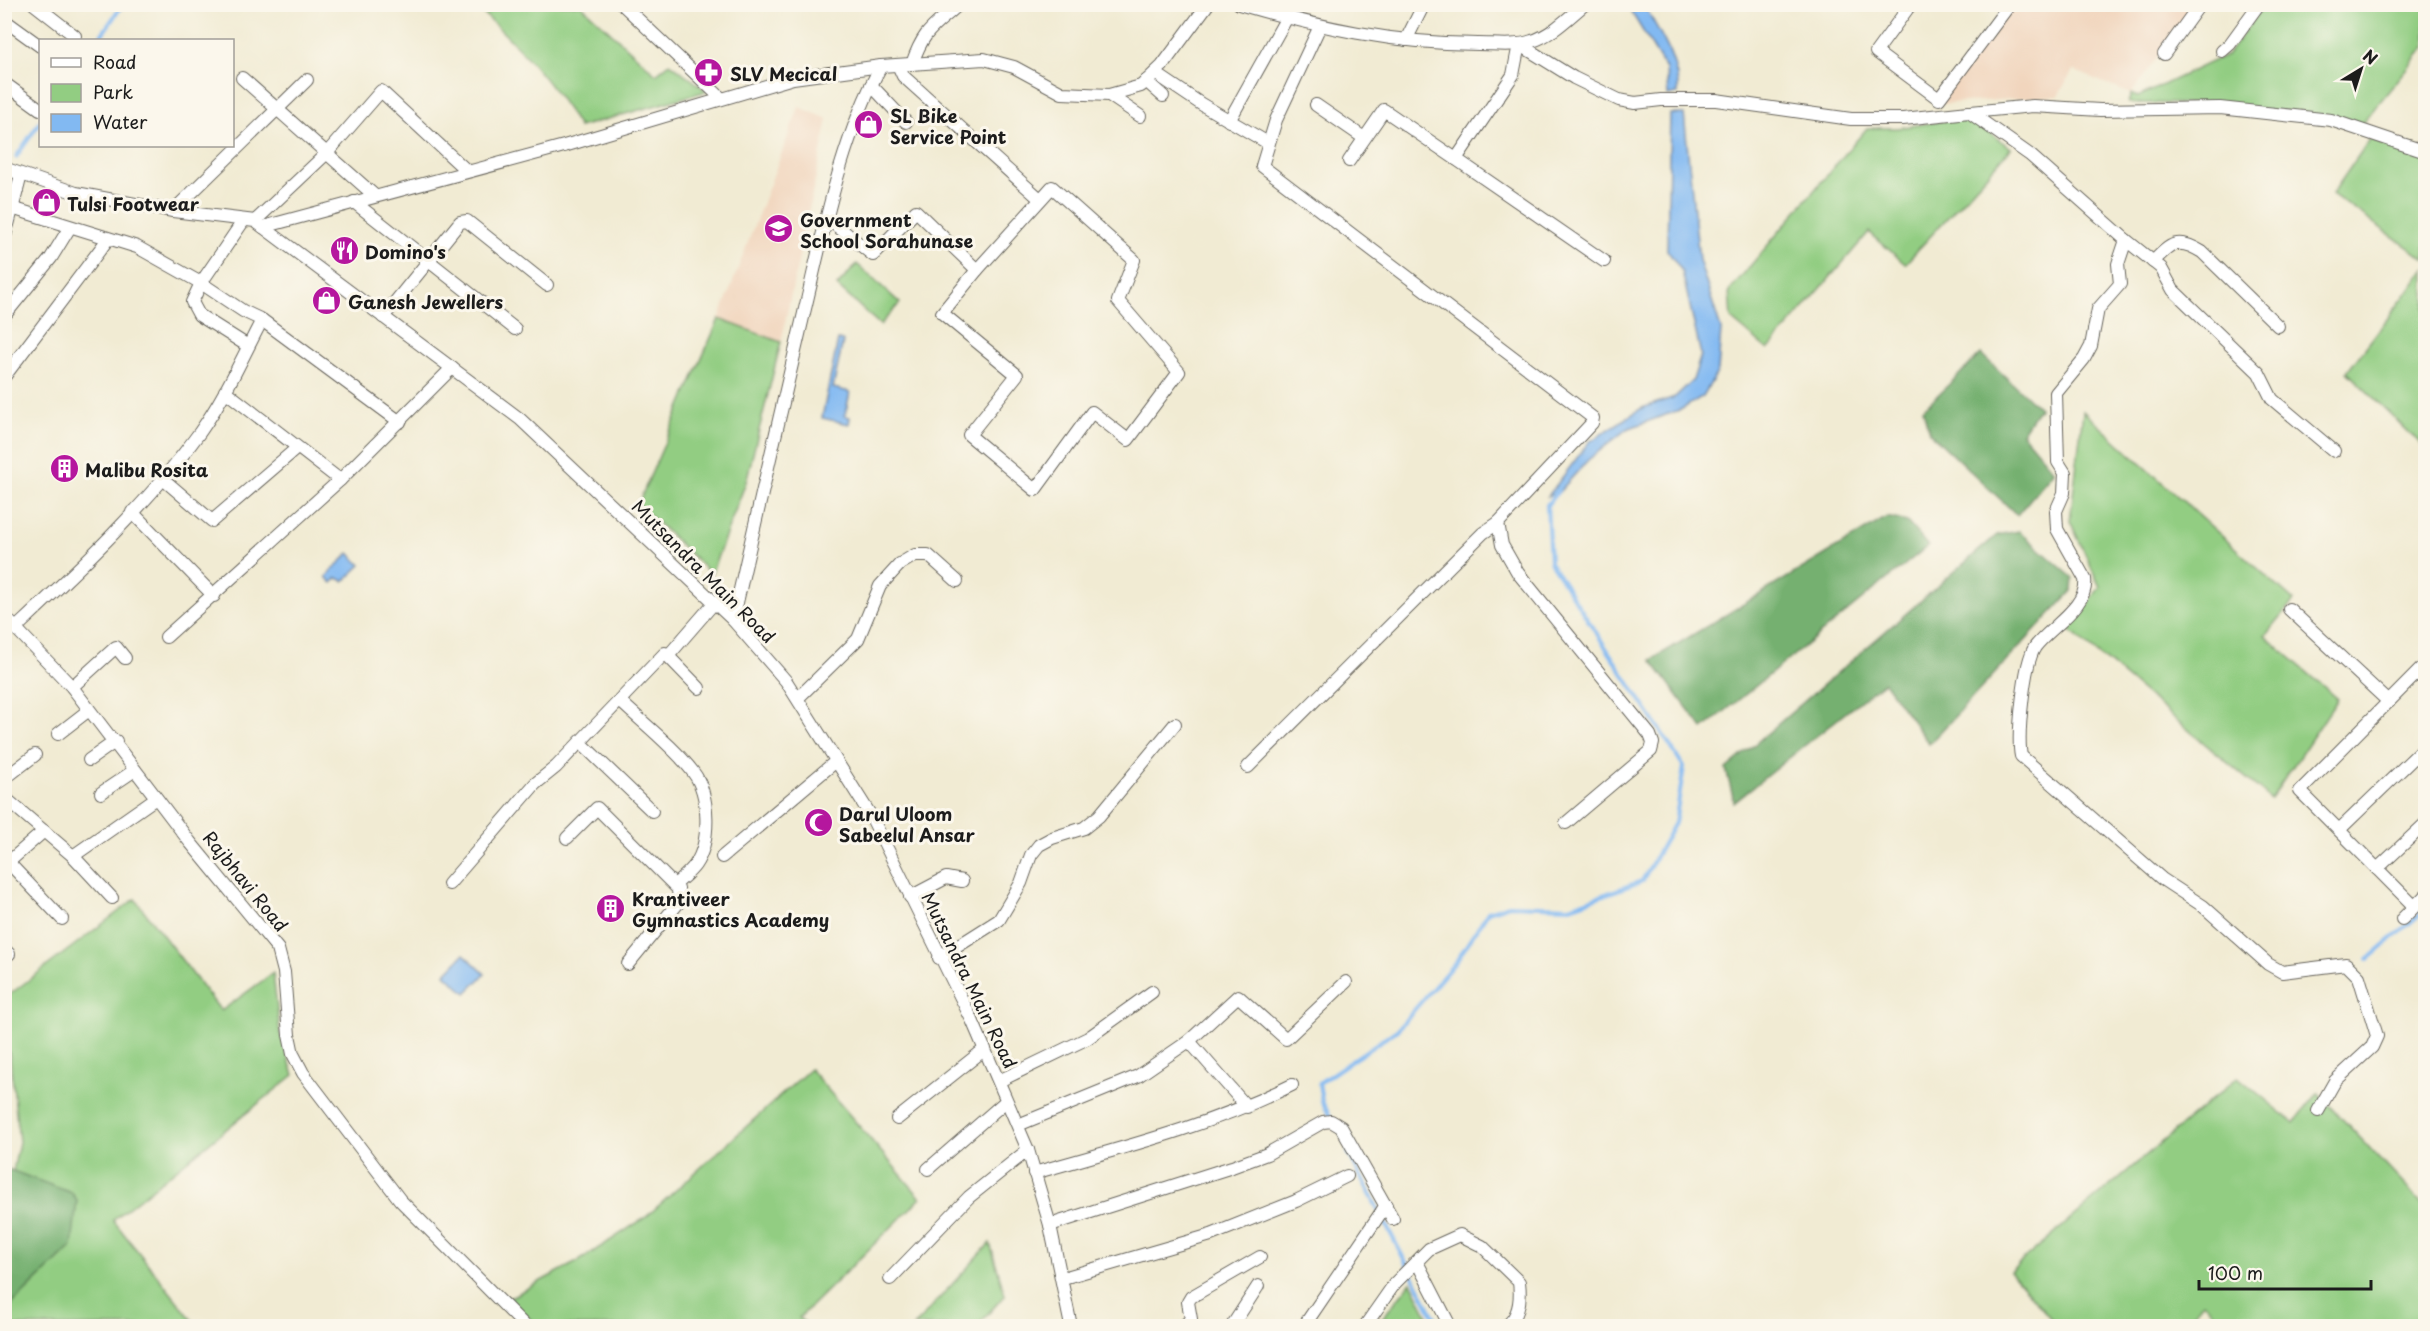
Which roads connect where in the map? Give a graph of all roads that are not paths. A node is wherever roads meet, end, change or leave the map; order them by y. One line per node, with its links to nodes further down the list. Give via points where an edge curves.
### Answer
1 (34, 4): 18 (street)
2 (622, 4): 34 (street)
3 (959, 4): 24 (street, via 928,30)
4 (1239, 4): 13 (street)
5 (1424, 4): 19 (street)
6 (1565, 4): 16 (street)
7 (1585, 4): 16 (street)
8 (1911, 4): 9 (street, via 1876,52 1939,99)
9 (2010, 4)
10 (2200, 4): 23 (street)
11 (2259, 4): 22 (street)
12 (1202, 6): 27 (street)
13 (1261, 7): 14 (street)
14 (1287, 19): 17 (street); 40 (street)
15 (4, 20): 21 (street)
16 (1566, 20): 20 (street, via 1534,41)
17 (1320, 26): 19 (street); 43 (street)
18 (75, 36)
19 (1406, 40): 20 (street)
20 (1519, 44): 38 (street, via 1574,78 1619,100 1635,103 1716,100 1851,119 1903,119); 46 (street, via 1514,75)
21 (39, 45)
22 (2222, 51)
23 (2164, 54)
24 (912, 64): 25 (street); 32 (street, via 959,59 998,61 1062,93)
25 (898, 65): 26 (street); 52 (street, via 903,76)
26 (881, 66): 31 (street); 34 (street, via 793,78)
27 (1150, 77): 32 (street, via 1141,86); 33 (street); 40 (street)
28 (242, 78): 37 (street)
29 (307, 80): 37 (street)
30 (4, 83): 36 (street)
31 (871, 85): 41 (street); 56 (street, via 854,124)
32 (1109, 95): 39 (street)
33 (1163, 96)
34 (721, 98): 49 (street)
35 (1316, 105): 42 (street)
36 (39, 108)
37 (277, 110): 45 (street); 55 (street)
38 (1969, 112): 44 (street, via 2033,106 2100,111 2220,108 2331,120); 62 (street, via 2030,155)
39 (1140, 116)
40 (1229, 121): 43 (street)
41 (906, 122)
42 (1364, 138): 46 (street, via 1384,110); 47 (street)
43 (1268, 143): 84 (street, via 1262,166 1269,172 1593,418)
44 (2426, 152)
45 (327, 153): 49 (street, via 381,91); 51 (street); 57 (street)
46 (1456, 159): 64 (street)
47 (1349, 161)
48 (4, 168): 50 (street)
49 (467, 171): 51 (street)
50 (21, 175): 54 (street); 55 (street, via 76,193)
51 (375, 196): 53 (street)
52 (1040, 199): 66 (street); 66 (street, via 1052,187 1134,260 1118,301 1179,372 1128,440 1092,412 1035,490 969,435 1017,375 942,313)
53 (354, 202): 57 (street); 63 (street)
54 (15, 209): 58 (street); 59 (street)
55 (173, 211): 57 (street)
56 (827, 218): 66 (street, via 873,255 916,211); 89 (street)
57 (254, 222): 67 (street); 70 (street, Mutsandra Main Road)
58 (8, 223): 61 (street)
59 (70, 227): 60 (street); 69 (street, via 51,258)
60 (108, 239): 67 (street, via 137,247); 76 (street)
61 (4, 240)
62 (2126, 240): 65 (street); 144 (street, via 2118,264 2120,284 2098,309 2085,359 2056,393 2058,462 2065,473 2064,493 2056,511 2057,529 2085,579 2086,588 2079,601 2035,648 2028,664 2018,742 2021,756 2162,879 2203,906 2268,964 2282,972 2346,964 2360,977 2377,1036 2372,1047 2336,1081)
63 (428, 261): 68 (street, via 456,226 467,221); 70 (street); 73 (street)
64 (1604, 261)
65 (2153, 262): 72 (street, via 2168,246 2191,245); 80 (street, via 2161,268 2173,290 2259,373 2272,399)
66 (977, 270)
67 (201, 283): 71 (street, via 243,312); 74 (street, via 192,302 199,315)
68 (547, 285)
69 (4, 316)
70 (383, 317): 75 (street, Mutsandra Main Road)
71 (262, 320): 74 (street); 78 (street)
72 (2278, 326)
73 (515, 328)
74 (248, 346): 77 (street)
75 (452, 368): 78 (street); 87 (street, Mutsandra Main Road, via 520,419)
76 (4, 377)
77 (225, 392): 79 (street); 81 (street)
78 (400, 422): 82 (street)
79 (297, 447): 81 (street, via 212,522); 82 (street)
80 (2334, 451)
81 (163, 479): 83 (street)
82 (340, 480): 86 (street)
83 (132, 512): 86 (street); 90 (street)
84 (1498, 524): 109 (street, via 1483,533); 116 (street, via 1502,545 1518,573 1653,743 1651,751)
85 (957, 581): 97 (street, via 928,555 915,555 900,564 880,586 858,639)
86 (214, 596): 91 (street)
87 (714, 603): 89 (street, Mutsandra Main Road); 92 (street)
88 (2289, 609): 99 (street)
89 (733, 620): 97 (street, Mutsandra Main Road)
90 (9, 624): 95 (street, Rajbhavi Road)
91 (166, 636)
92 (668, 656): 96 (street); 98 (street, via 665,653)
93 (125, 658): 95 (street, via 116,647)
94 (2423, 667): 99 (street)
95 (72, 687): 100 (street, Rajbhavi Road)
96 (699, 688)
97 (798, 698): 108 (street, Mutsandra Main Road)
98 (620, 701): 104 (street); 127 (street, via 694,773 701,789 705,809 703,848 695,866)
99 (2389, 702): 118 (street, via 2300,791)
100 (89, 710): 102 (street); 103 (street, Rajbhavi Road)
101 (1175, 724): 134 (street, via 1099,816 1084,828 1039,845 999,921)
102 (58, 734)
103 (116, 741): 107 (street); 110 (street, Rajbhavi Road)
104 (580, 742): 115 (street); 126 (street, via 535,784)
105 (2426, 746): 118 (street)
106 (35, 755): 111 (street)
107 (89, 760)
108 (835, 762): 122 (street); 129 (street, Mutsandra Main Road, via 871,816)
109 (1248, 767)
110 (135, 770): 112 (street); 114 (street, Rajbhavi Road)
111 (4, 779)
112 (101, 793)
113 (4, 797): 119 (street)
114 (156, 798): 121 (street); 159 (street, Rajbhavi Road, via 278,949 284,972 289,1035 303,1073 400,1200)
115 (652, 811)
116 (1566, 823)
117 (2426, 823): 124 (street)
118 (2339, 830): 124 (street)
119 (44, 831): 121 (street); 123 (street)
120 (567, 838): 127 (street, via 597,808)
121 (73, 856): 130 (street)
122 (722, 857)
123 (7, 864): 132 (street)
124 (2377, 869): 131 (street)
125 (962, 881): 129 (street, via 946,878)
126 (449, 884)
127 (675, 885): 135 (street, via 679,902)
128 (2426, 895): 131 (street)
129 (910, 897): 134 (street, Mutsandra Main Road)
130 (112, 898)
131 (2414, 906): 133 (street)
132 (62, 919)
133 (2402, 919)
134 (939, 958): 139 (street, Mutsandra Main Road)
135 (628, 964)
136 (1346, 982): 138 (street, via 1286,1039 1238,996)
137 (1152, 992): 140 (street, via 1088,1038)
138 (1189, 1041): 143 (street); 146 (street, via 1138,1076)
139 (985, 1049): 140 (street, Mutsandra Main Road); 145 (street)
140 (999, 1081): 142 (street, Mutsandra Main Road)
141 (1292, 1085): 143 (street)
142 (1006, 1101): 146 (street, Mutsandra Main Road); 148 (street)
143 (1247, 1107): 149 (street)
144 (2318, 1111)
145 (897, 1119)
146 (1018, 1125): 147 (street, Mutsandra Main Road)
147 (1028, 1150): 149 (street, Mutsandra Main Road); 157 (street, via 969,1197)
148 (928, 1169)
149 (1034, 1173): 153 (street, Mutsandra Main Road)
150 (1347, 1176): 156 (street, via 1211,1235)
151 (1386, 1205): 152 (street); 153 (street, via 1341,1127 1331,1121 1268,1154); 163 (street)
152 (1393, 1219)
153 (1050, 1225): 156 (street, Mutsandra Main Road)
154 (1260, 1257): 161 (street, via 1191,1297 1191,1319)
155 (1417, 1262): 164 (street, via 1395,1283); 165 (street); 166 (street, via 1430,1249 1460,1235 1482,1245 1520,1282 1521,1299 1512,1322)
156 (1063, 1278): 160 (street, Mutsandra Main Road)
157 (890, 1279)
158 (1258, 1286): 162 (street)
159 (525, 1326)
160 (1071, 1326)
161 (1184, 1326)
162 (1232, 1326)
163 (1304, 1326)
164 (1365, 1326)
165 (1450, 1326)
166 (1506, 1326)

